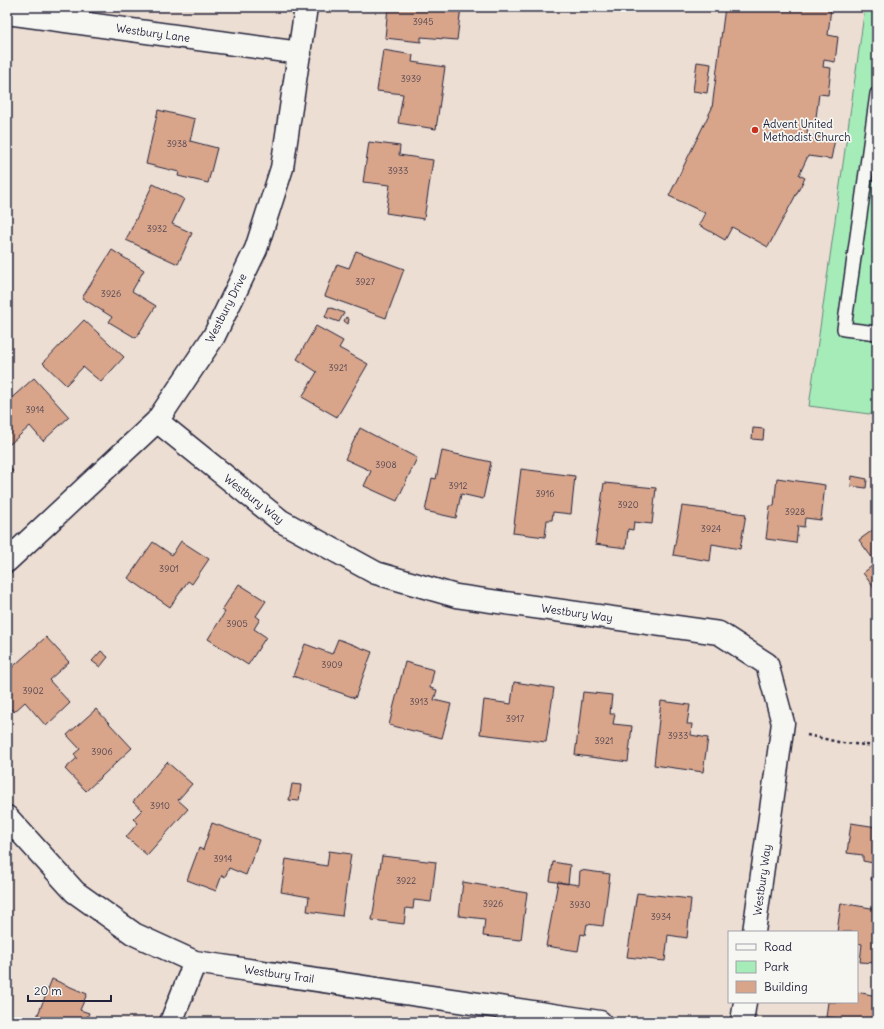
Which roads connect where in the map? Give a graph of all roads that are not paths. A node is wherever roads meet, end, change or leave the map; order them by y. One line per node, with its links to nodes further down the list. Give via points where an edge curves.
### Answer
1 (306, 7): 3 (street, Westbury Drive)
2 (7, 13): 3 (street, Westbury Lane)
3 (300, 53): 6 (street, Westbury Drive, via 282,168 256,249 214,336)
4 (877, 94): 5 (lane, via 844,329)
5 (877, 333)
6 (157, 421): 7 (street, Westbury Drive); 9 (street, Westbury Way, via 281,521 376,573 456,596 718,633 767,664 783,724)
7 (7, 561)
8 (7, 817): 10 (street, Westbury Trail, via 75,892 134,934)
9 (754, 931)
10 (195, 962): 12 (street); 13 (street, Westbury Trail)
11 (745, 1003): 14 (street)
12 (171, 1022)
13 (600, 1022)
14 (742, 1022)

